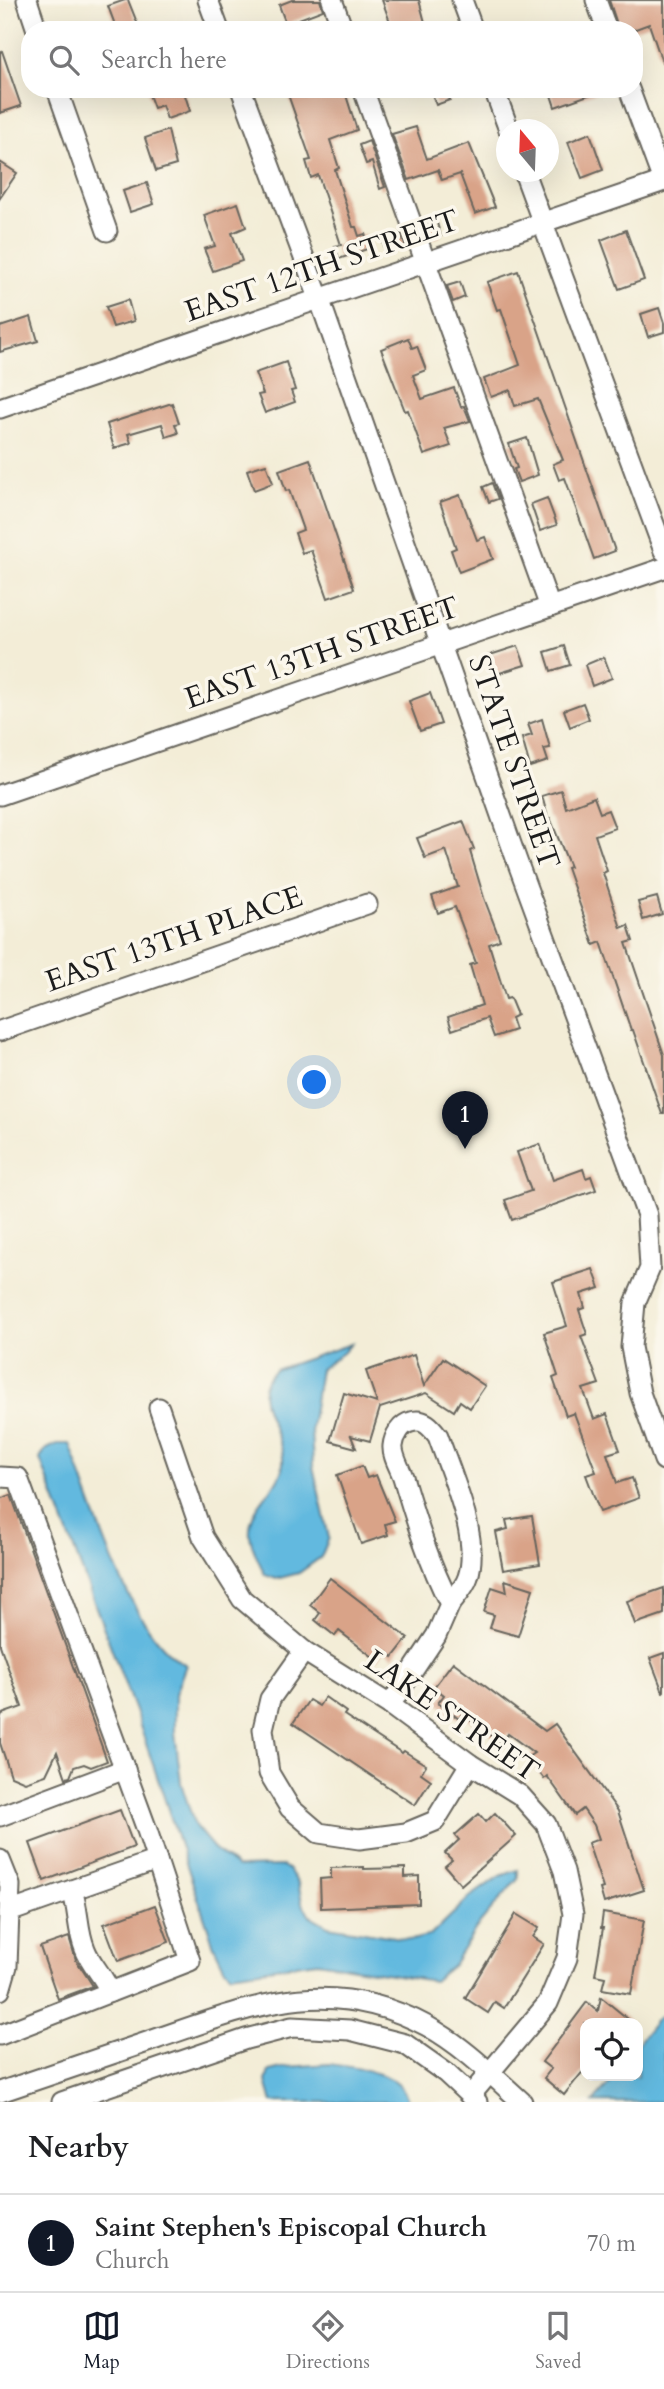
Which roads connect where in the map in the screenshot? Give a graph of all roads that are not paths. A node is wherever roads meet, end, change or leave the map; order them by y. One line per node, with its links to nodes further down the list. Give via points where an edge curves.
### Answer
1 (27, 0): 6 (street)
2 (208, 0): 7 (street)
3 (332, 0): 8 (street)
4 (462, 0): 9 (street)
5 (596, 0): 10 (street)
6 (34, 21)
7 (216, 21)
8 (340, 21)
9 (470, 21)
10 (604, 21)
11 (60, 98): 20 (street)
12 (244, 98): 22 (street, STATE STREET)
13 (366, 98): 21 (street)
14 (497, 98): 16 (street)
15 (632, 98): 18 (street)
16 (505, 119)
17 (528, 182): 19 (street)
18 (663, 184): 19 (street, EAST 12TH STREET)
19 (543, 223): 21 (street, EAST 12TH STREET); 24 (street)
20 (107, 231)
21 (424, 263): 22 (street, EAST 12TH STREET); 26 (street)
22 (319, 298): 23 (street, EAST 12TH STREET); 27 (street, STATE STREET)
23 (0, 408)
24 (664, 551)
25 (664, 568): 26 (street, EAST 13TH STREET)
26 (550, 607): 27 (street, EAST 13TH STREET)
27 (441, 644): 28 (street, EAST 13TH STREET); 32 (street, STATE STREET, via 647,1215 650,1268 635,1303 631,1347 640,1393)
28 (0, 795)
29 (367, 904): 30 (street, EAST 13TH PLACE)
30 (0, 1031)
31 (159, 1408): 35 (street, LAKE STREET, via 203,1536 242,1599)
32 (664, 1460)
33 (0, 1477): 38 (street, via 18,1478)
34 (450, 1604): 34 (street, via 417,1527 392,1449 397,1432 409,1422 421,1421 438,1436 471,1538 468,1580); 36 (street, via 436,1636)
35 (304, 1651): 36 (street, LAKE STREET); 37 (street, via 270,1699 263,1729 269,1773 290,1808 319,1833 359,1839 406,1833 435,1821)
36 (390, 1706): 37 (street, LAKE STREET)
37 (470, 1764): 49 (street, LAKE STREET, via 520,1795 546,1824 564,1871 573,1914 567,1958 548,2003)
38 (125, 1769): 39 (street); 41 (street)
39 (0, 1816)
40 (0, 1860): 43 (street)
41 (157, 1860): 42 (street); 47 (street, via 190,1961)
42 (72, 1890): 44 (street); 47 (street, via 86,1953)
43 (5, 1891): 44 (street)
44 (9, 1912): 45 (street)
45 (4, 1940): 46 (street, via 8,1966)
46 (0, 1990)
47 (110, 1992): 48 (street)
48 (0, 2035)
49 (490, 2073): 50 (street, via 441,2034 399,2013 355,2001 306,1998 244,2009); 51 (street, LAKE STREET); 53 (street)
50 (4, 2090)
51 (473, 2099): 52 (street, via 405,2044 349,2030 292,2027)
52 (62, 2102)
53 (522, 2102)

